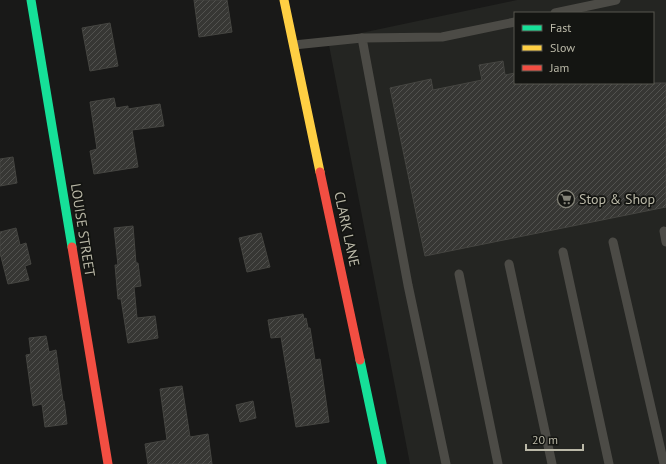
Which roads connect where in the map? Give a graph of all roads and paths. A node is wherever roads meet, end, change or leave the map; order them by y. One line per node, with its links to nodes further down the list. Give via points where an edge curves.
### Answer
1 (31, 0): 14 (main road, LOUISE STREET)
2 (284, 0): 7 (main road, CLARK LANE)
3 (616, 0): 4 (lane)
4 (560, 12)
5 (514, 22): 6 (lane, via 442,37)
6 (362, 38): 7 (lane); 16 (lane, via 408,285)
7 (294, 45): 15 (main road, CLARK LANE)
8 (664, 231): 10 (lane)
9 (613, 242): 20 (lane)
10 (666, 242)
11 (563, 252): 19 (lane)
12 (509, 264): 18 (lane)
13 (459, 274): 17 (lane)
14 (108, 464)
15 (382, 464)
16 (446, 464)
17 (498, 464)
18 (552, 464)
19 (609, 464)
20 (664, 464)

